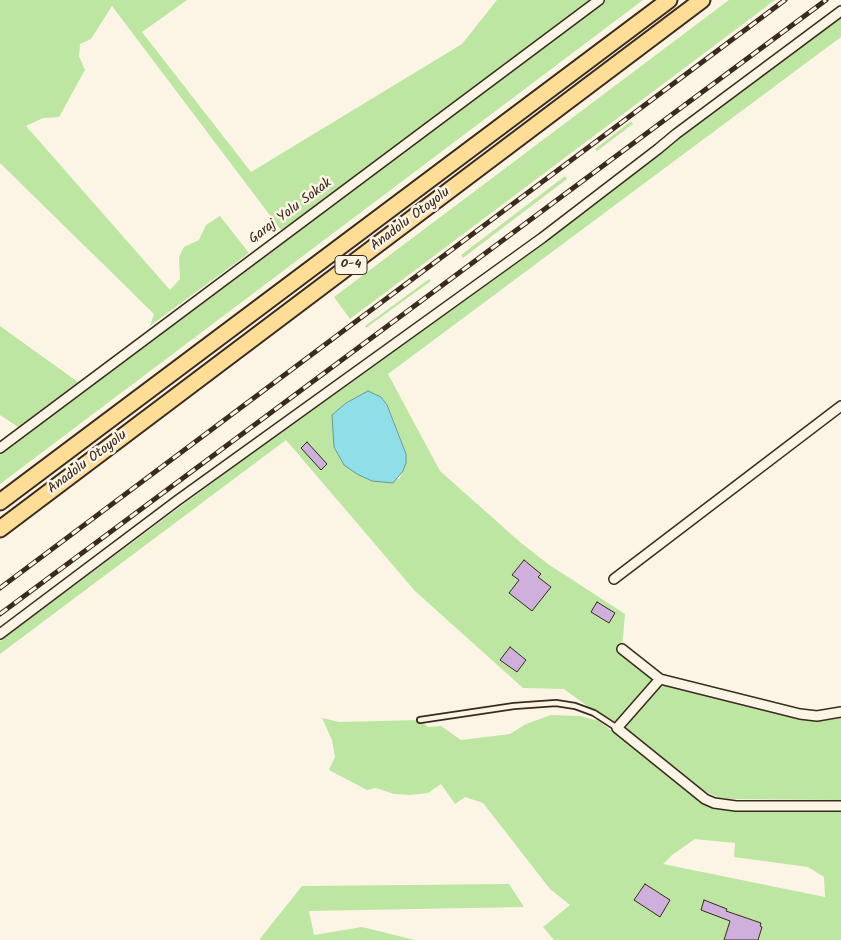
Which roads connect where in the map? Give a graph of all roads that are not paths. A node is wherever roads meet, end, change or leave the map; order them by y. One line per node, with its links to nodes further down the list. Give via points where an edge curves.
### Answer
1 (600, 0): 6 (street, Garaj Yolu Sokak)
2 (669, 0): 7 (highway, Anadolu Otoyolu / O-4)
3 (702, 0): 8 (highway, Anadolu Otoyolu / O-4)
4 (841, 12): 10 (street, via 542,238 202,482)
5 (841, 406): 9 (street)
6 (0, 448)
7 (0, 502)
8 (0, 529)
9 (614, 579)
10 (0, 634)
11 (622, 649): 12 (street)
12 (660, 679): 13 (street, via 800,714 817,716); 15 (street)
13 (841, 712)
14 (420, 720): 15 (lane, via 556,703 594,713)
15 (617, 728): 16 (street, via 714,803)
16 (841, 806)

